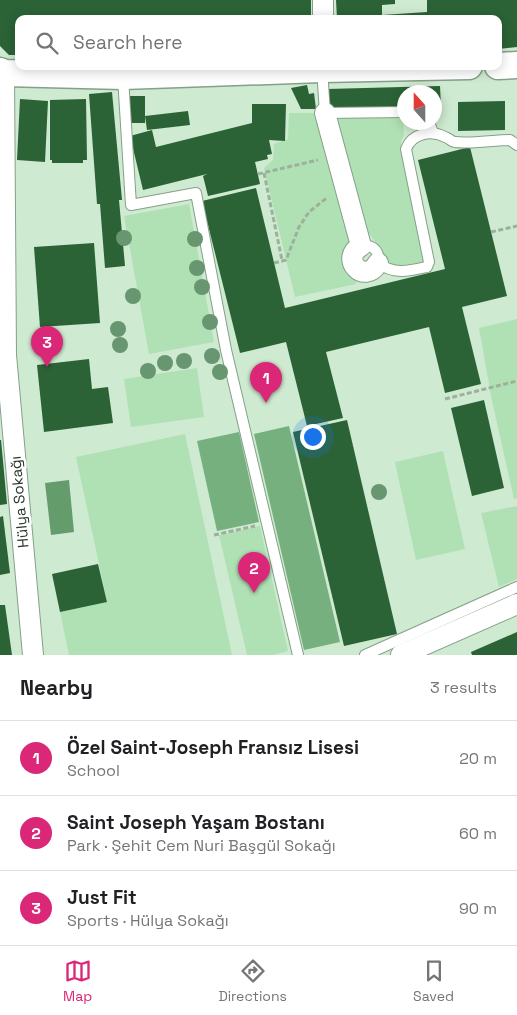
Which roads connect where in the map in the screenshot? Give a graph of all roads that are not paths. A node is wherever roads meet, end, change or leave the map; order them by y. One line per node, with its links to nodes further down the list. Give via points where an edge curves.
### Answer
1 (323, 0): 2 (street)
2 (323, 15)
3 (517, 65): 4 (street)
4 (502, 66)
5 (272, 70): 8 (street)
6 (322, 70): 10 (lane)
7 (2, 72): 8 (street); 15 (street, Hülya Sokağı)
8 (123, 76): 19 (lane, via 131,205 196,193 226,350)
9 (397, 112): 10 (lane)
10 (325, 113): 14 (street, via 361,246 354,251 352,260 356,268 364,272)
11 (432, 130): 12 (lane)
12 (433, 133): 13 (lane, via 454,142 510,140); 14 (lane, via 415,137 406,148 429,262 427,267 391,271)
13 (517, 145)
14 (378, 263)
15 (3, 355): 18 (street, Hülya Sokağı)
16 (517, 587): 20 (lane)
17 (517, 604): 21 (street)
18 (33, 655)
19 (298, 655)
20 (365, 655)
21 (401, 655)

